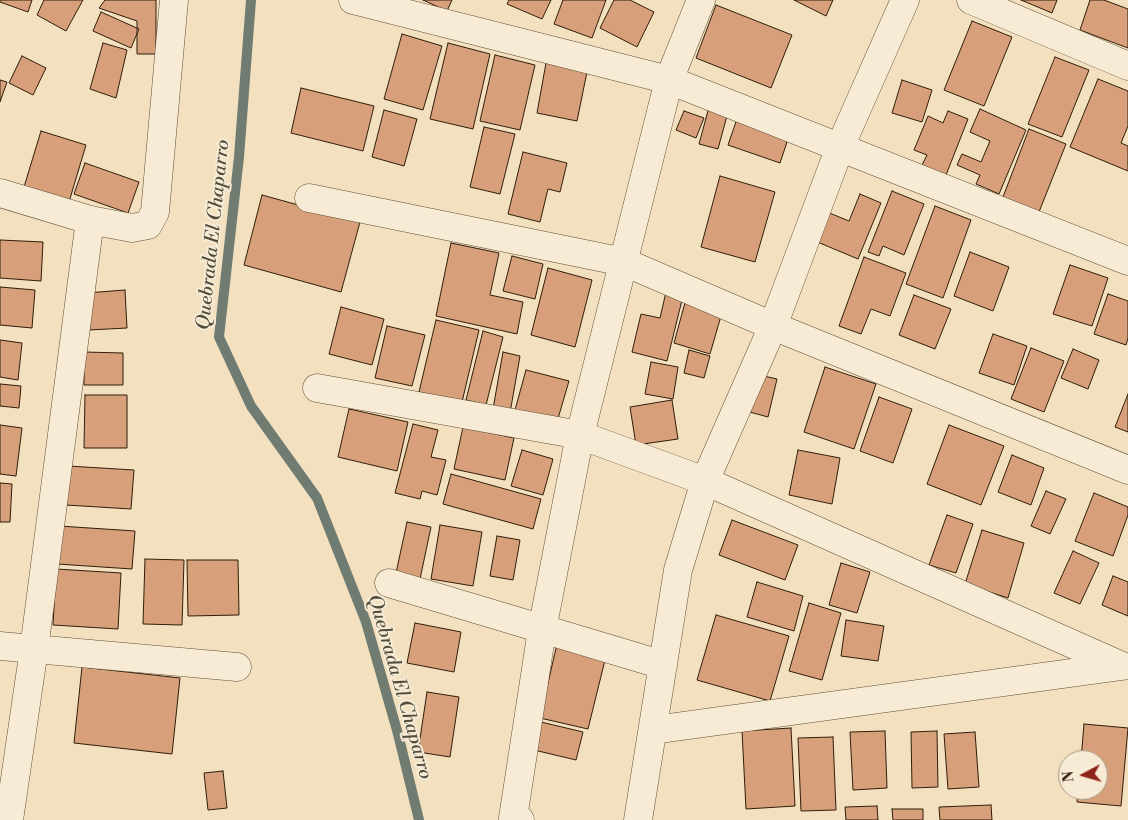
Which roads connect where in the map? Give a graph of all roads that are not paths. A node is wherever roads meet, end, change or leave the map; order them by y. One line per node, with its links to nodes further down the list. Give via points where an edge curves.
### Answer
1 (174, 0): 11 (street, via 155,212 148,225 132,228)
2 (353, 0): 7 (street)
3 (701, 0): 7 (street)
4 (905, 0): 8 (street)
5 (970, 0): 6 (street)
6 (1128, 66)
7 (669, 80): 8 (street); 12 (street)
8 (840, 147): 13 (street); 14 (street)
9 (0, 192): 11 (street)
10 (309, 198): 12 (street)
11 (90, 220): 22 (street)
12 (624, 262): 14 (street); 16 (street)
13 (1128, 262)
14 (774, 326): 17 (street); 18 (street)
15 (317, 388): 16 (street)
16 (580, 435): 18 (street); 20 (street)
17 (1128, 470)
18 (706, 481): 23 (street, via 678,570); 24 (street)
19 (389, 583): 20 (street)
20 (542, 630): 23 (street); 28 (street, via 513,818)
21 (0, 646): 22 (street)
22 (34, 649): 25 (street); 27 (street)
23 (663, 665): 26 (street)
24 (1125, 666): 26 (street)
25 (237, 667)
26 (653, 730): 29 (street)
27 (9, 820)
28 (520, 820)
29 (638, 820)

